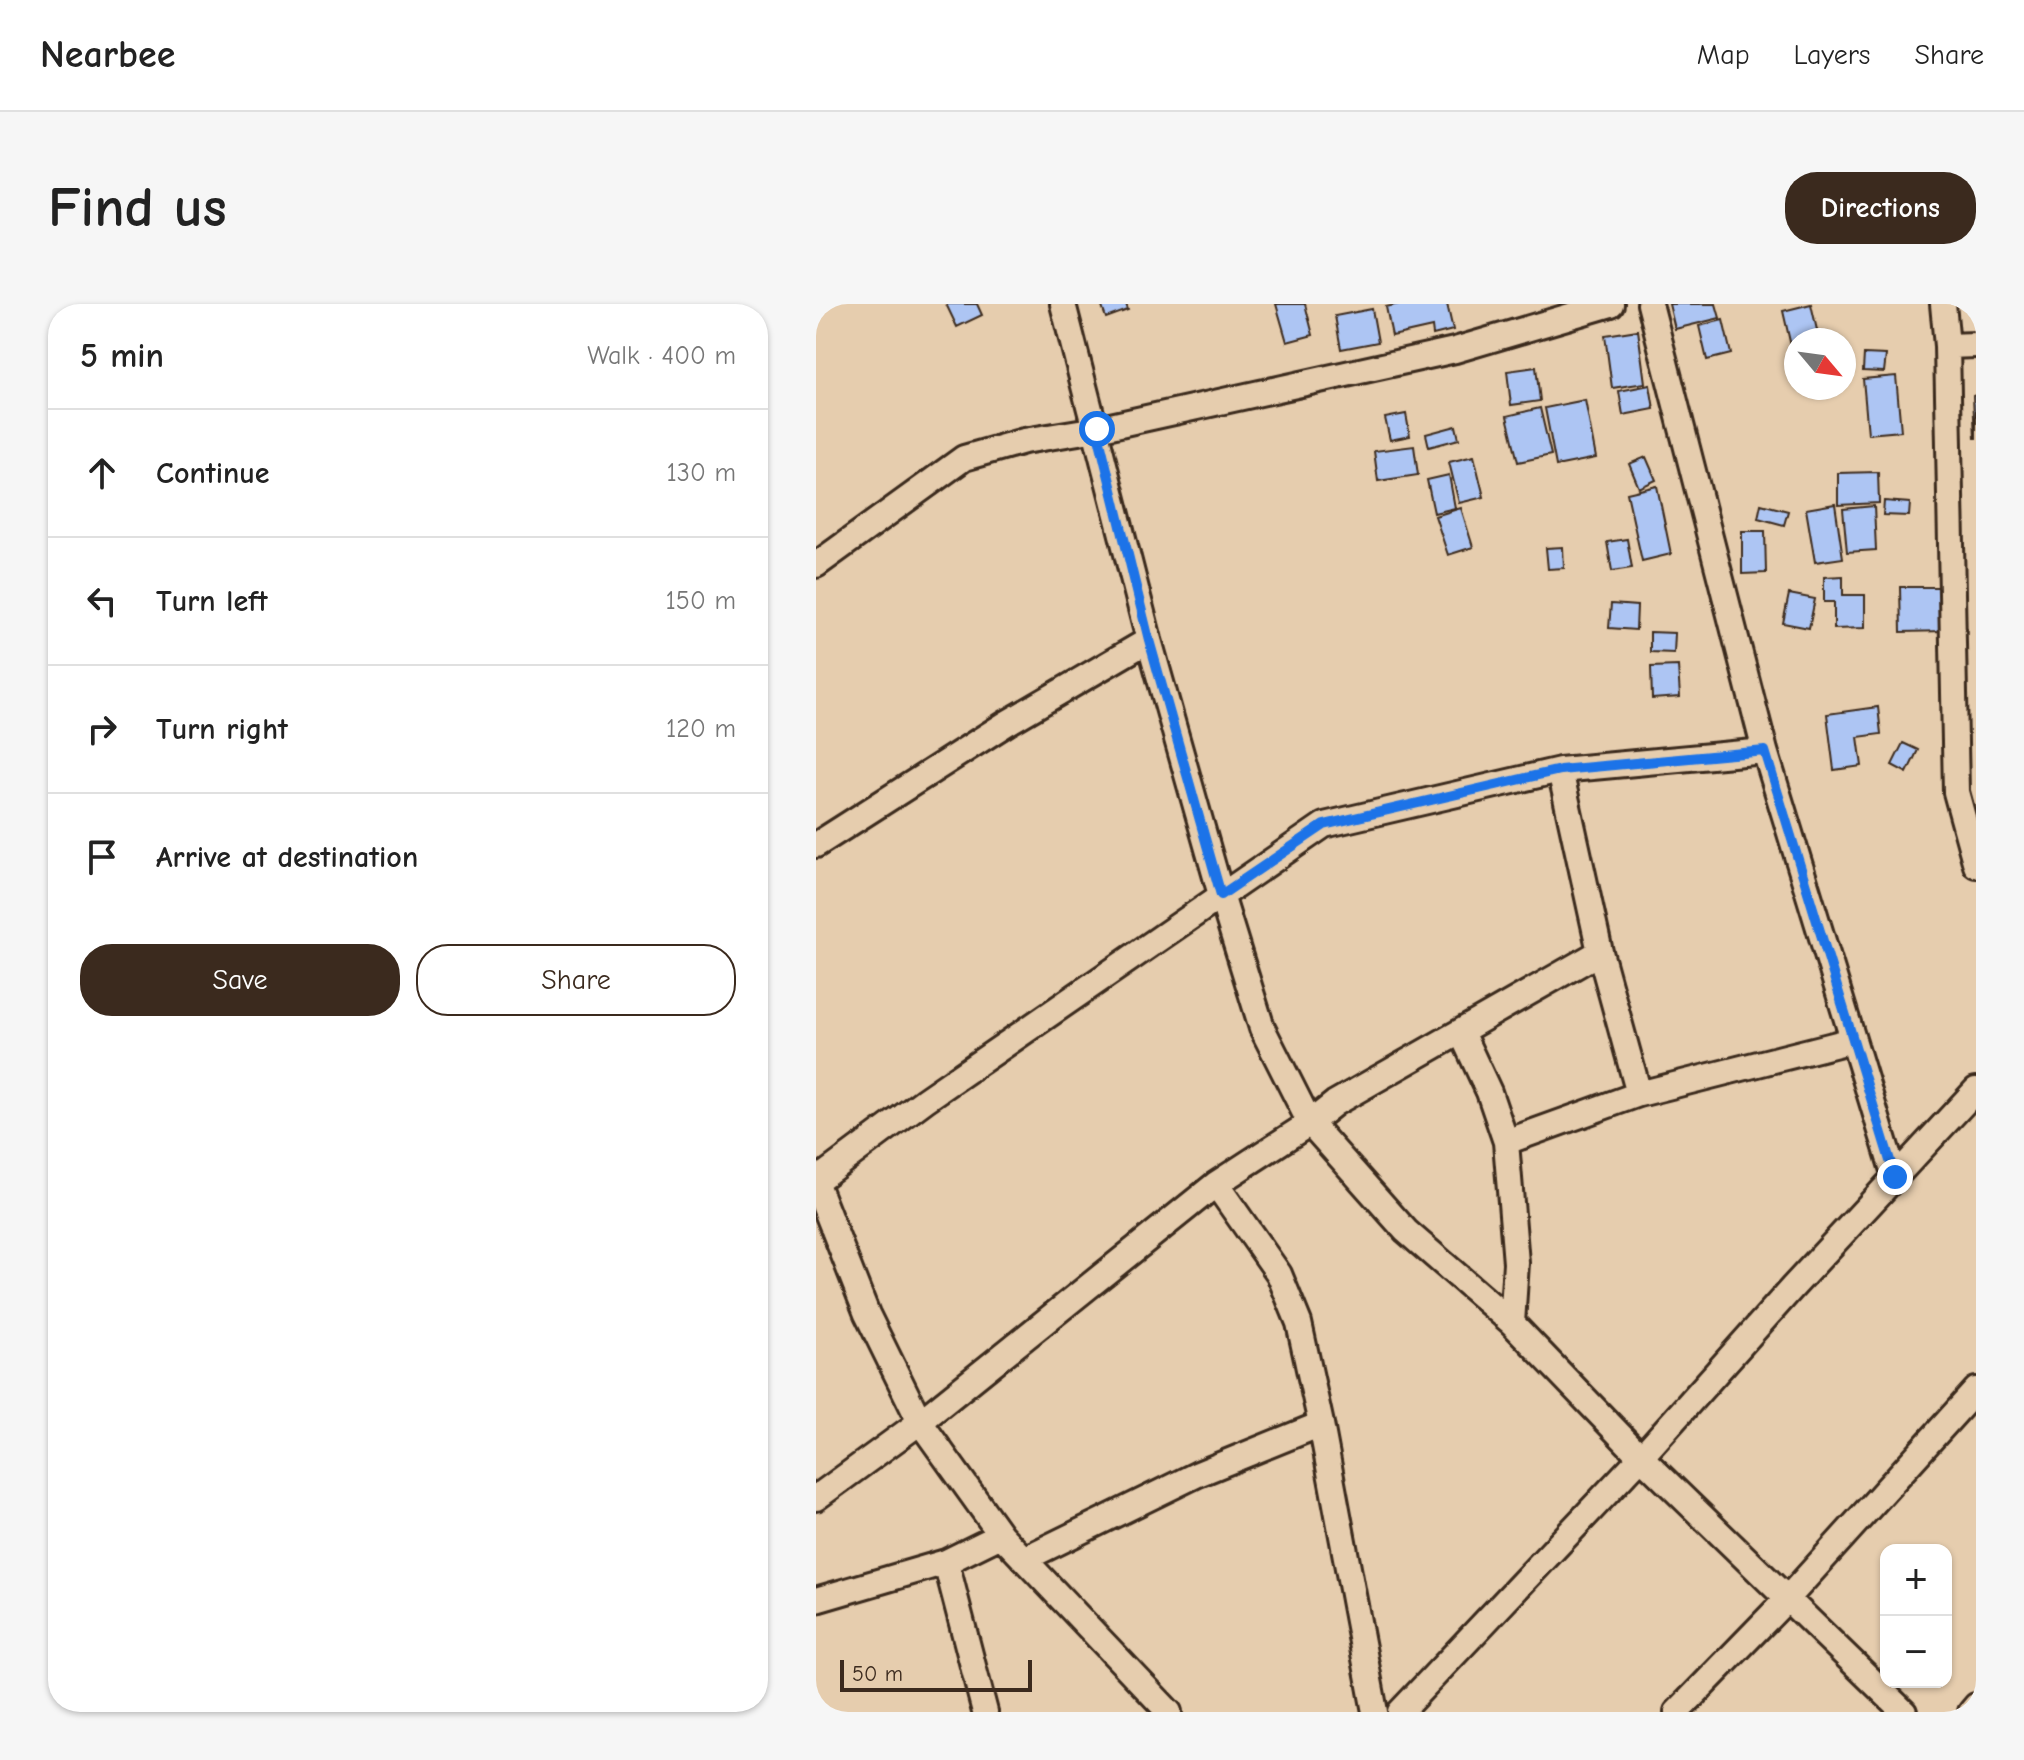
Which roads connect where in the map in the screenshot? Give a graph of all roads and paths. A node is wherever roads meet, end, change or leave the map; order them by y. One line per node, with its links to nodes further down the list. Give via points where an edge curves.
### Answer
1 (1063, 304): 7 (street)
2 (1611, 304): 7 (street, via 1455,350)
3 (1650, 304): 10 (street)
4 (1943, 304): 6 (street)
5 (1976, 345): 6 (street)
6 (1947, 346): 13 (street, via 1956,792)
7 (1097, 429): 8 (street, via 964,458); 9 (street)
8 (816, 565)
9 (1149, 640): 12 (street); 14 (street)
10 (1765, 751): 11 (street); 17 (street)
11 (1560, 770): 14 (street, via 1324,825); 15 (street)
12 (816, 845)
13 (1976, 865)
14 (1221, 895): 20 (street, via 1262,1028); 23 (street)
15 (1600, 952): 16 (street); 19 (street)
16 (1461, 1032): 20 (street, via 1335,1103); 21 (street)
17 (1853, 1040): 19 (street); 22 (street)
18 (1976, 1090): 22 (street)
19 (1639, 1094): 21 (street)
20 (1310, 1123): 24 (street); 25 (street, via 1406,1231)
21 (1506, 1142): 25 (street, via 1516,1263)
22 (1895, 1177): 29 (street)
23 (816, 1182): 27 (street, via 867,1314)
24 (1216, 1184): 27 (street); 28 (street, via 1279,1274 1299,1323)
25 (1512, 1323): 29 (street)
26 (1976, 1390): 35 (street)
27 (920, 1422): 30 (street); 31 (street)
28 (1321, 1424): 32 (street, via 1198,1474); 39 (street)
29 (1641, 1457): 35 (street); 40 (street)
30 (816, 1498)
31 (1001, 1535): 32 (street); 33 (street)
32 (1026, 1558): 38 (street)
33 (946, 1562): 34 (street); 37 (street)
34 (816, 1600)
35 (1786, 1600): 41 (street); 42 (street)
36 (1976, 1706): 43 (street)
37 (985, 1712)
38 (1169, 1712)
39 (1375, 1712)
40 (1400, 1712)
41 (1677, 1712)
42 (1904, 1712)
43 (1971, 1712)

